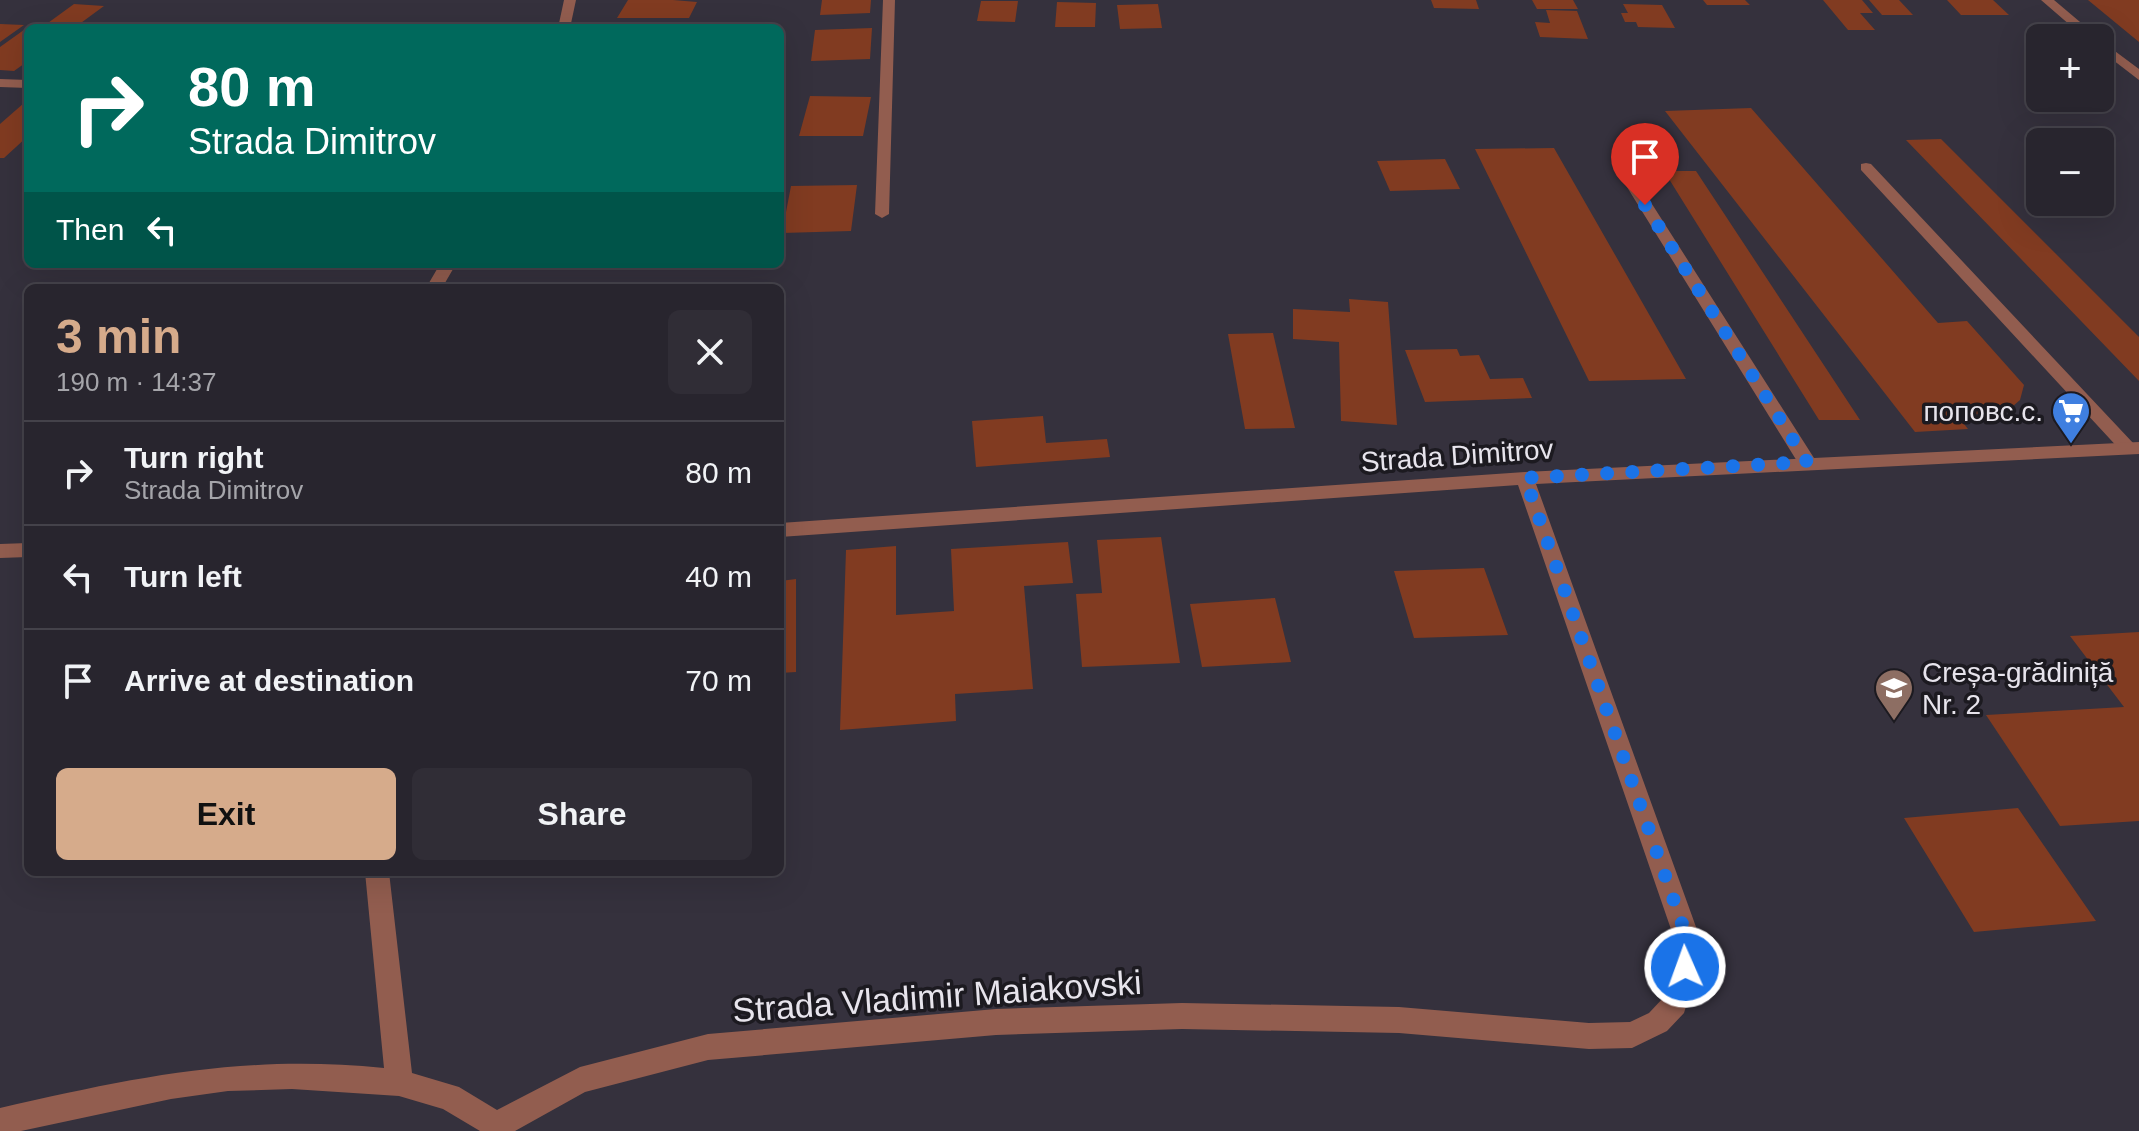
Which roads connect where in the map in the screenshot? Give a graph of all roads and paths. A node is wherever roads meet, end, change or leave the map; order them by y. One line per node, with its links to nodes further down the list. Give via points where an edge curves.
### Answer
1 (570, 0): 4 (street)
2 (889, 0): 12 (street)
3 (2047, 0): 5 (street)
4 (565, 24)
5 (2076, 24)
6 (2114, 55): 7 (street)
7 (2139, 76)
8 (0, 83): 9 (street)
9 (24, 84)
10 (1866, 167): 13 (street)
11 (1629, 179): 14 (street)
12 (882, 214)
13 (2133, 448): 14 (street, Strada Dimitrov)
14 (1807, 462): 15 (street, Strada Dimitrov)
15 (1525, 478): 16 (street, Strada Dimitrov); 22 (street, Strada Vladimir Maiakovski, via 1687,938 1675,1004 1658,1022 1632,1035 1589,1036 1399,1020 1182,1016 996,1022 708,1047 580,1080)
16 (784, 530)
17 (24, 550): 18 (street)
18 (0, 551)
19 (377, 876): 20 (street)
20 (399, 1083): 21 (street, via 334,1077 228,1078); 22 (street, via 449,1097)
21 (0, 1122)
22 (499, 1128)

